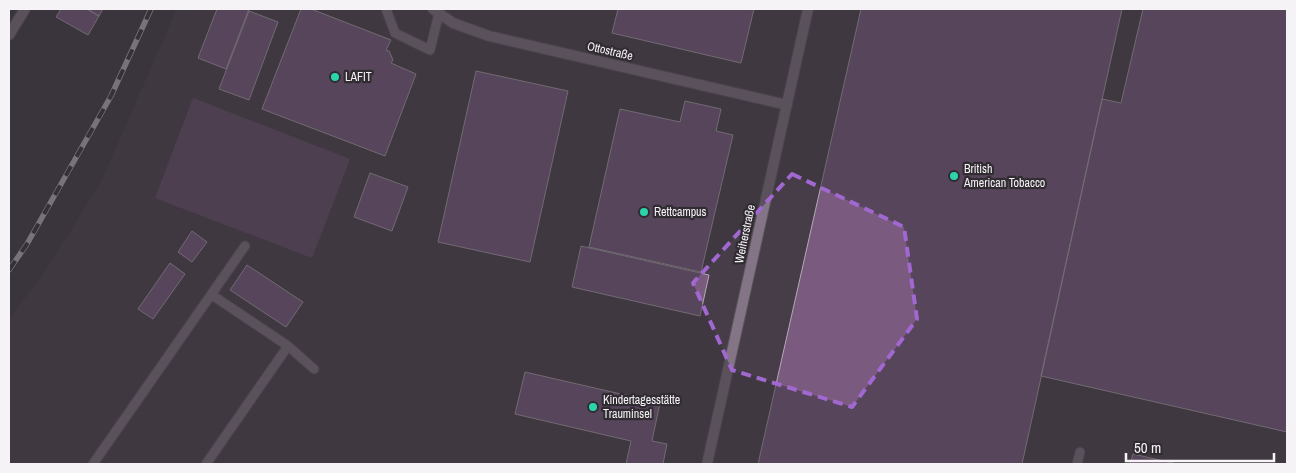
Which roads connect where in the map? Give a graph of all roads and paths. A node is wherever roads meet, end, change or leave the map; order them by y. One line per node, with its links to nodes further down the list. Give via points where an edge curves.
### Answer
1 (25, 9): 5 (street)
2 (386, 9): 4 (lane, via 395,33 430,50)
3 (808, 9): 6 (street, Weiherstraße)
4 (436, 11): 6 (street, Ottostraße, via 453,22 489,36)
5 (9, 35)
6 (787, 105): 14 (street, Weiherstraße)
7 (245, 246): 8 (lane)
8 (212, 295): 9 (lane); 12 (lane)
9 (288, 346): 10 (lane); 13 (lane)
10 (314, 369)
11 (1080, 452): 15 (lane)
12 (93, 464)
13 (206, 464)
14 (706, 464)
15 (1077, 464)

